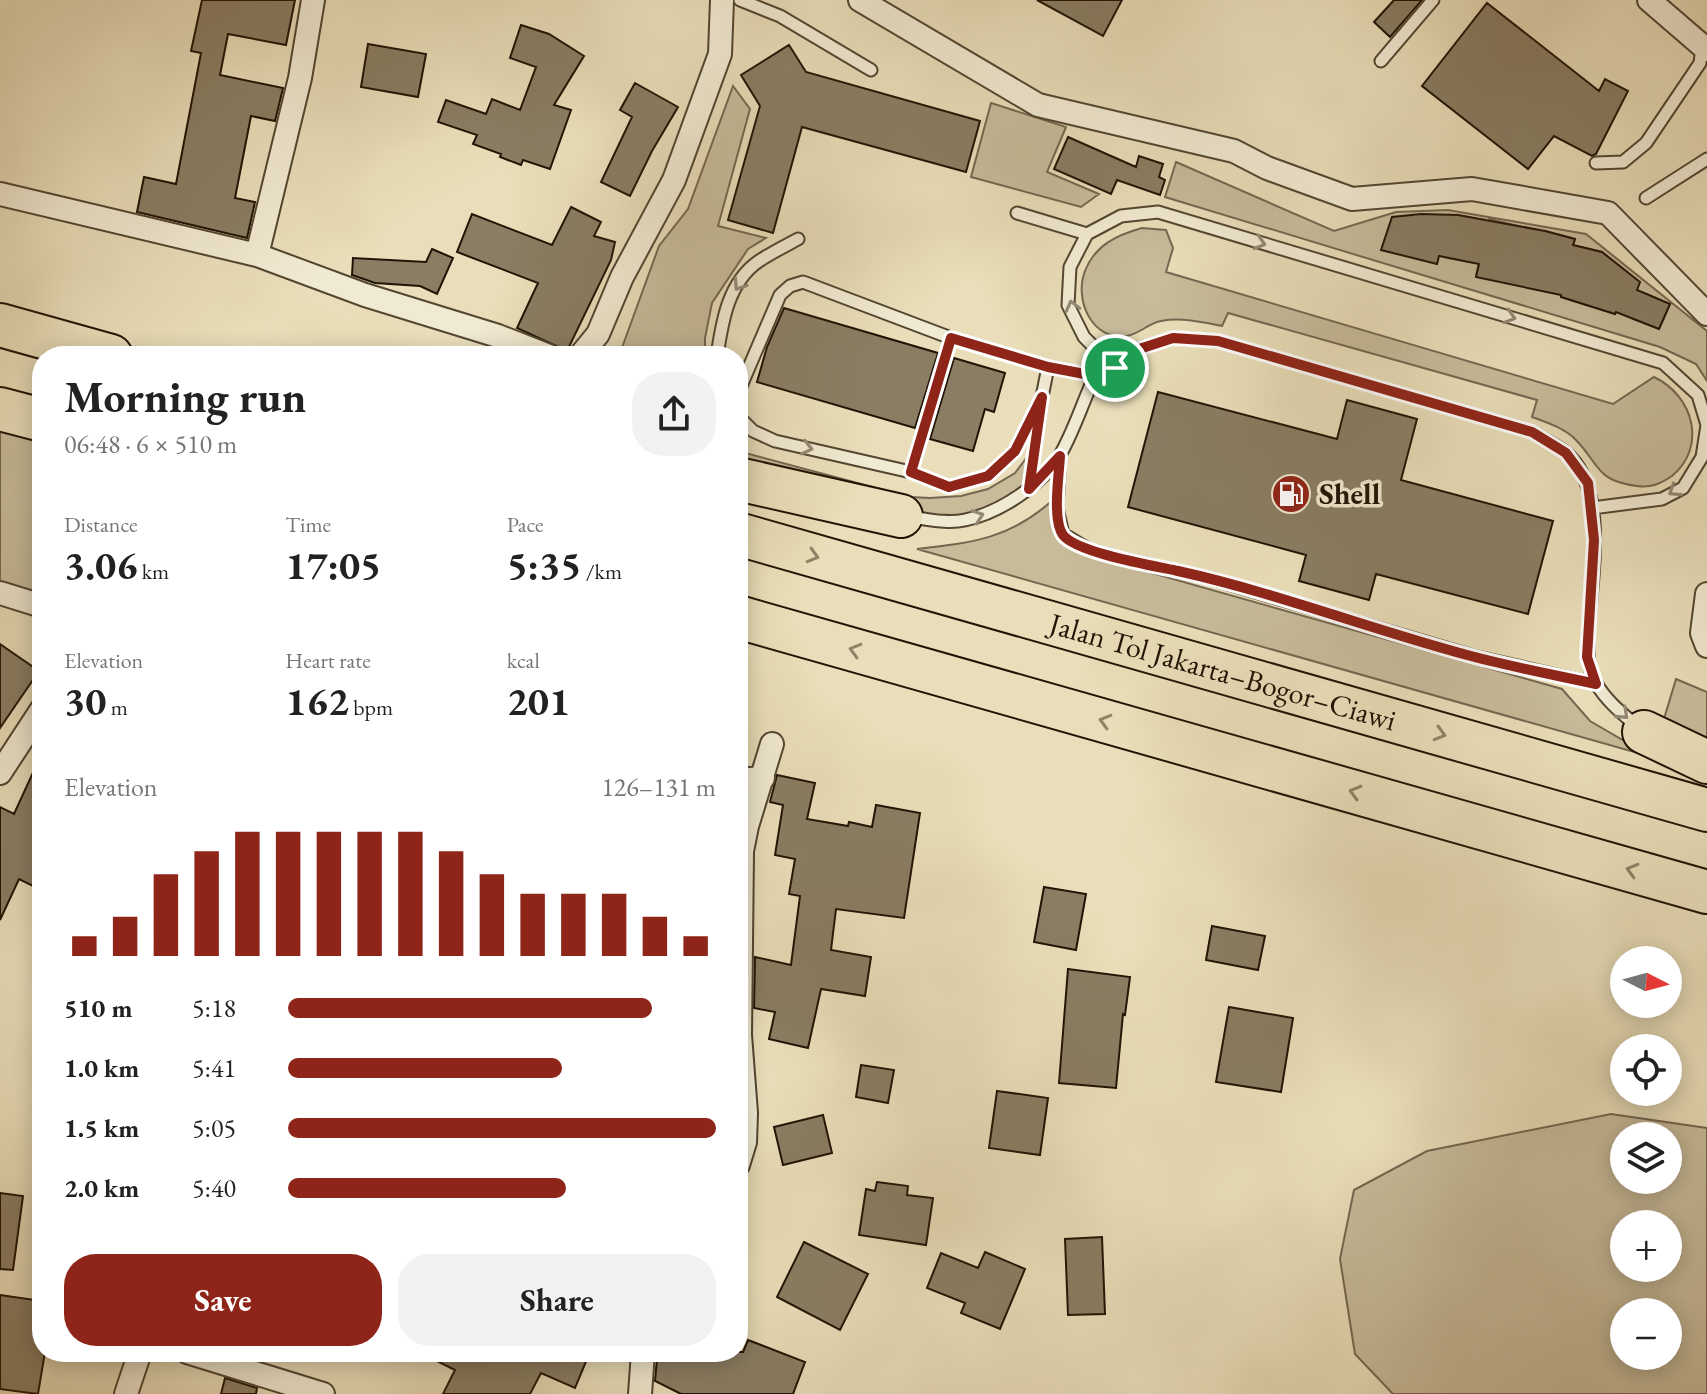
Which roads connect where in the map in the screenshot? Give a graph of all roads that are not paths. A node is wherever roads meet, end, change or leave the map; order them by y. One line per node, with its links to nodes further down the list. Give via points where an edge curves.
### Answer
1 (313, 0): 17 (street, via 300,78)
2 (722, 0): 23 (street, via 720,54 674,180)
3 (740, 0): 9 (lane, via 780,16)
4 (860, 0): 18 (street, via 1038,105 1234,151 1352,199 1472,189 1608,213)
5 (1433, 0): 8 (lane)
6 (1649, 0): 7 (street)
7 (1705, 48): 11 (lane, via 1646,143 1623,162)
8 (1381, 61)
9 (871, 70)
10 (1707, 159): 13 (lane)
11 (1596, 163)
12 (0, 194): 17 (street)
13 (1646, 198)
14 (1017, 213): 15 (lane)
15 (1087, 234): 26 (lane, one-way to 15, via 1084,337 1068,305 1070,267); 37 (lane, one-way to 37, via 1121,216 1158,212 1663,363 1698,395 1707,425 1702,457 1683,488 1662,499)
16 (798, 239): 24 (lane, one-way to 24, via 756,263 736,287)
17 (257, 255): 22 (street)
18 (1707, 314)
19 (0, 325): 21 (highway)
20 (951, 338): 25 (lane); 27 (lane, via 803,282 780,295); 34 (lane)
21 (75, 346)
22 (524, 346)
23 (588, 346)
24 (719, 346)
25 (1048, 367): 28 (lane); 29 (lane)
26 (1115, 368): 28 (lane); 37 (lane, via 1130,352 1173,338 1218,341 1489,419 1532,432 1566,453 1588,483)
27 (748, 370)
28 (1095, 376): 33 (lane)
29 (1042, 397): 34 (lane, via 1015,451 988,476 949,487); 36 (lane)
30 (0, 409): 31 (highway)
31 (32, 417)
32 (748, 426): 34 (lane, one-way to 34, via 775,441)
33 (1060, 456): 36 (lane); 45 (lane, via 1057,508 1063,534 1088,549 1208,578 1473,656)
34 (911, 472)
35 (748, 481): 38 (highway)
36 (1029, 489): 38 (lane, one-way to 36, via 964,521)
37 (1592, 508): 45 (lane, via 1587,657)
38 (901, 516)
39 (748, 537): 53 (highway, Jalan Tol Jakarta–Bogor–Ciawi, one-way to 53)
40 (0, 593): 42 (street)
41 (1707, 594): 44 (street, via 1702,633)
42 (32, 603)
43 (748, 620): 55 (highway, one-way to 43)
44 (1707, 646)
45 (1596, 684): 47 (lane, one-way to 47)
46 (32, 724): 50 (street)
47 (1644, 732): 49 (highway)
48 (772, 744): 51 (street)
49 (1707, 762)
50 (0, 773)
51 (763, 778): 52 (street); 54 (street)
52 (748, 779)
53 (1707, 810)
54 (748, 823)
55 (1707, 892)
56 (137, 1362): 59 (street)
57 (219, 1362): 60 (street)
58 (642, 1362): 61 (street)
59 (126, 1394)
60 (323, 1394)
61 (640, 1394)

